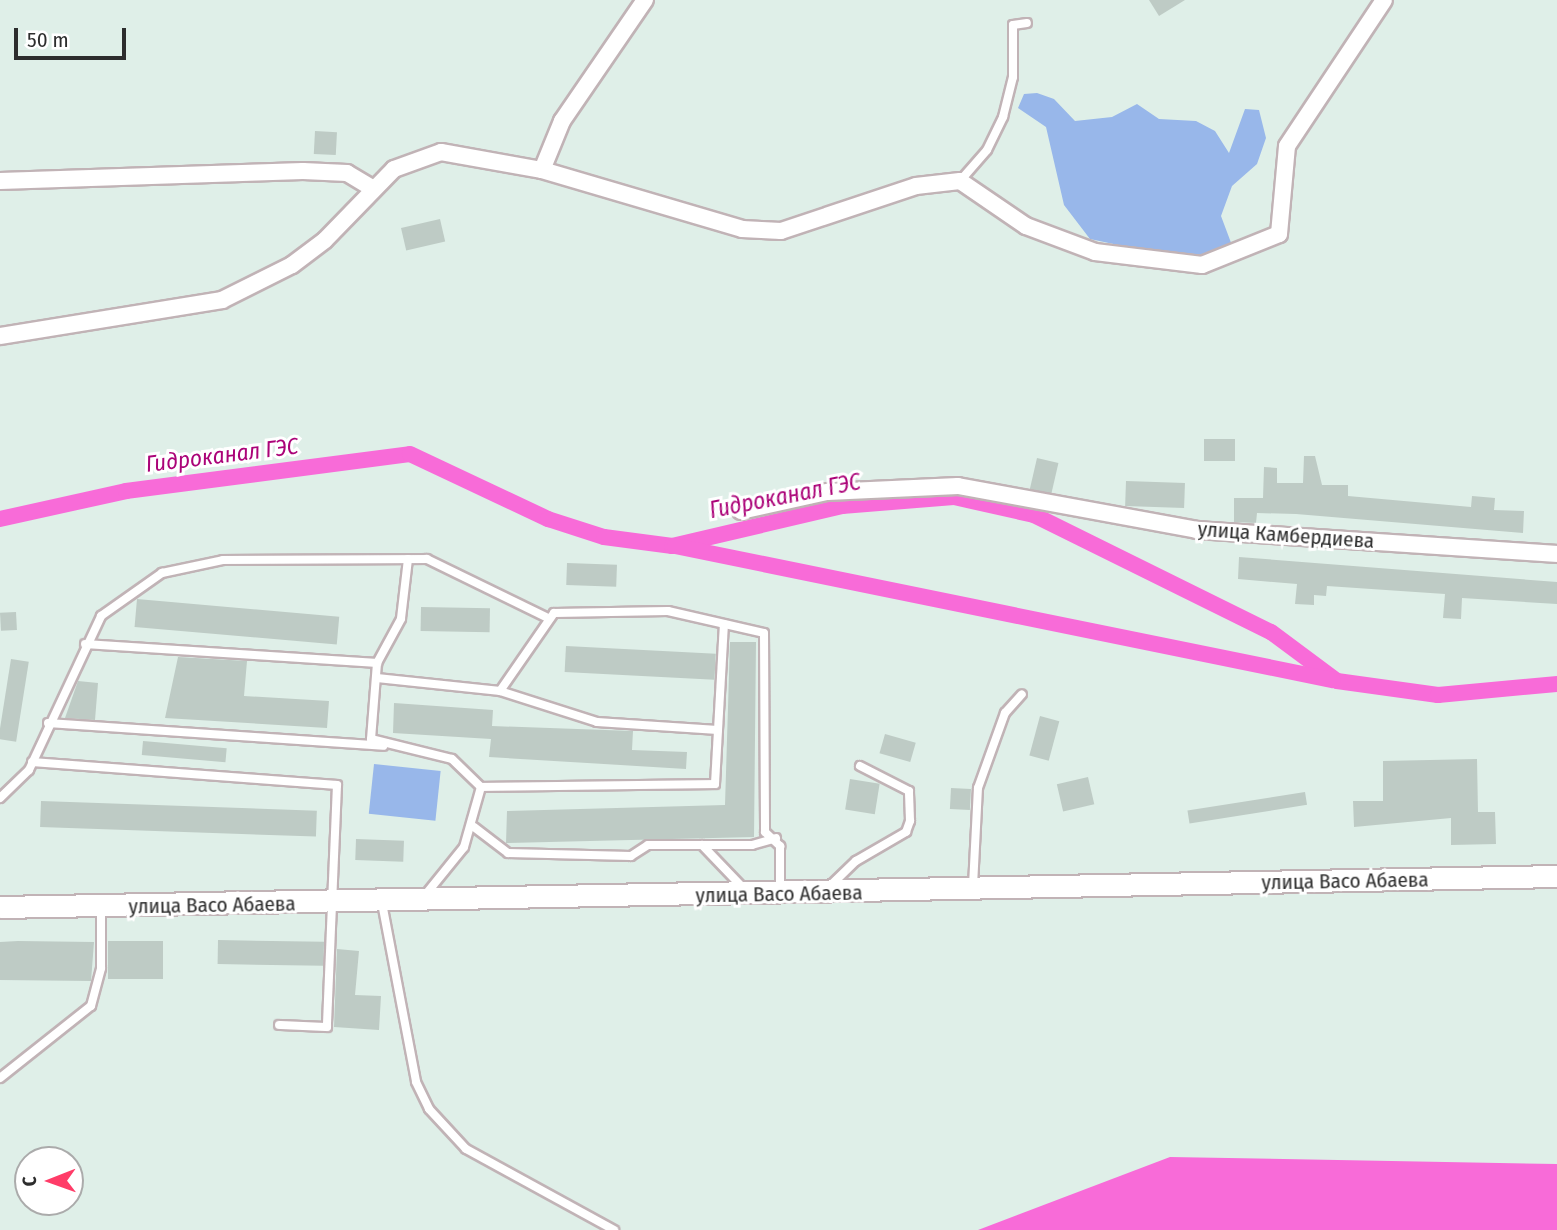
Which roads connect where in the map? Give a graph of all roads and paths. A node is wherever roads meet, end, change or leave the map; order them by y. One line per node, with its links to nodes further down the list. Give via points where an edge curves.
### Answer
1 (645, 0): 4 (street, via 562,121)
2 (1384, 0): 6 (street, via 1287,146 1279,234 1202,265 1095,251 1026,226)
3 (1027, 23): 6 (lane, via 1013,25 1013,77 1003,117 988,150)
4 (542, 170): 6 (street, via 742,229 781,231 916,186); 7 (street, via 441,152 394,169)
5 (0, 181): 7 (street, via 303,171 347,173)
6 (960, 181)
7 (370, 187): 8 (street, via 325,240 292,265 222,300)
8 (0, 336)
9 (741, 511): 10 (street, улица Камбердиева, via 901,484 1017,494 1197,530)
10 (1557, 554)
11 (408, 559): 12 (lane, via 443,565); 14 (lane, via 223,560 162,573 119,598); 15 (lane, via 401,619)
12 (546, 617): 13 (lane, via 668,611); 17 (lane)
13 (724, 624): 20 (lane); 27 (lane, via 764,633 765,832)
14 (85, 644): 15 (lane); 19 (lane)
15 (377, 663): 16 (lane)
16 (377, 678): 17 (lane); 21 (lane, via 371,739)
17 (500, 691): 20 (lane, via 597,722)
18 (1022, 695): 30 (lane, via 1005,713 978,789)
19 (48, 723): 21 (lane); 22 (lane)
20 (718, 730): 24 (lane, via 715,785)
21 (383, 746): 24 (lane, via 452,759)
22 (32, 762): 25 (lane); 36 (lane, via 337,785)
23 (860, 766): 31 (lane, via 909,791 910,821 906,832 842,870)
24 (481, 788): 26 (lane)
25 (0, 798)
26 (474, 827): 28 (lane, via 508,853 631,856 648,845); 35 (lane, via 449,871)
27 (776, 838): 28 (lane); 33 (lane)
28 (702, 845): 32 (lane)
29 (1557, 876): 30 (street, улица Васо Абаева)
30 (973, 890): 31 (street, улица Васо Абаева)
31 (823, 894): 33 (street, улица Васо Абаева)
32 (748, 895): 33 (street, улица Васо Абаева); 35 (street, улица Васо Абаева)
33 (780, 895)
34 (382, 902): 35 (street, улица Васо Абаева); 36 (street, улица Васо Абаева); 41 (lane, via 416,1082 429,1109 466,1149)
35 (418, 902)
36 (336, 904): 37 (street, улица Васо Абаева); 39 (lane, via 327,1027)
37 (101, 907): 38 (street, улица Васо Абаева); 40 (lane, via 102,968 91,1006)
38 (0, 908)
39 (279, 1026)
40 (0, 1078)
41 (614, 1230)

